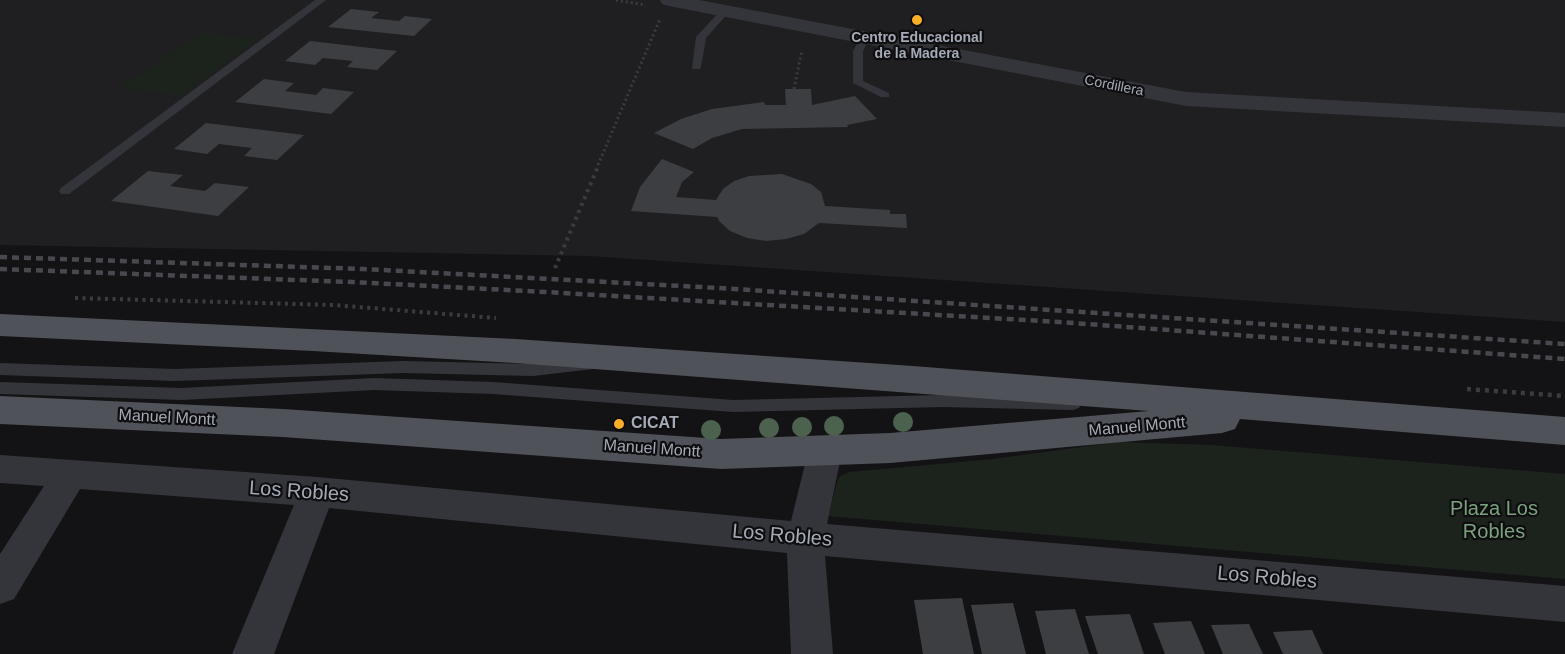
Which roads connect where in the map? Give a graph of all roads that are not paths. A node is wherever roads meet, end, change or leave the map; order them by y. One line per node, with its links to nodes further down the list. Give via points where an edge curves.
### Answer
1 (321, 0): 8 (lane)
2 (667, 4): 3 (street, Cordillera)
3 (725, 11): 4 (street, Cordillera); 5 (lane, via 701,38)
4 (865, 38): 6 (lane, via 858,51 858,83); 7 (street, Cordillera, via 1186,99)
5 (696, 67)
6 (885, 95)
7 (1565, 120)
8 (65, 191)
9 (0, 325): 10 (main road, Manuel Montt)
10 (633, 359): 11 (lane, Manuel Montt, via 533,370 393,367 214,375); 13 (main road, Manuel Montt)
11 (0, 369)
12 (0, 388): 13 (lane, Manuel Montt, via 182,394 409,385 733,406 942,401)
13 (1303, 410): 15 (main road, Manuel Montt); 16 (main road, Manuel Montt)
14 (0, 411): 16 (main road, Manuel Montt, via 283,423 678,452)
15 (1565, 430)
16 (825, 452): 20 (street)
17 (0, 469): 18 (street, Los Robles)
18 (71, 473): 19 (street, Los Robles); 21 (street)
19 (317, 492): 20 (street, Los Robles); 23 (street)
20 (805, 538): 22 (street, Los Robles); 24 (street)
21 (0, 587)
22 (1565, 604)
23 (253, 654)
24 (812, 654)

